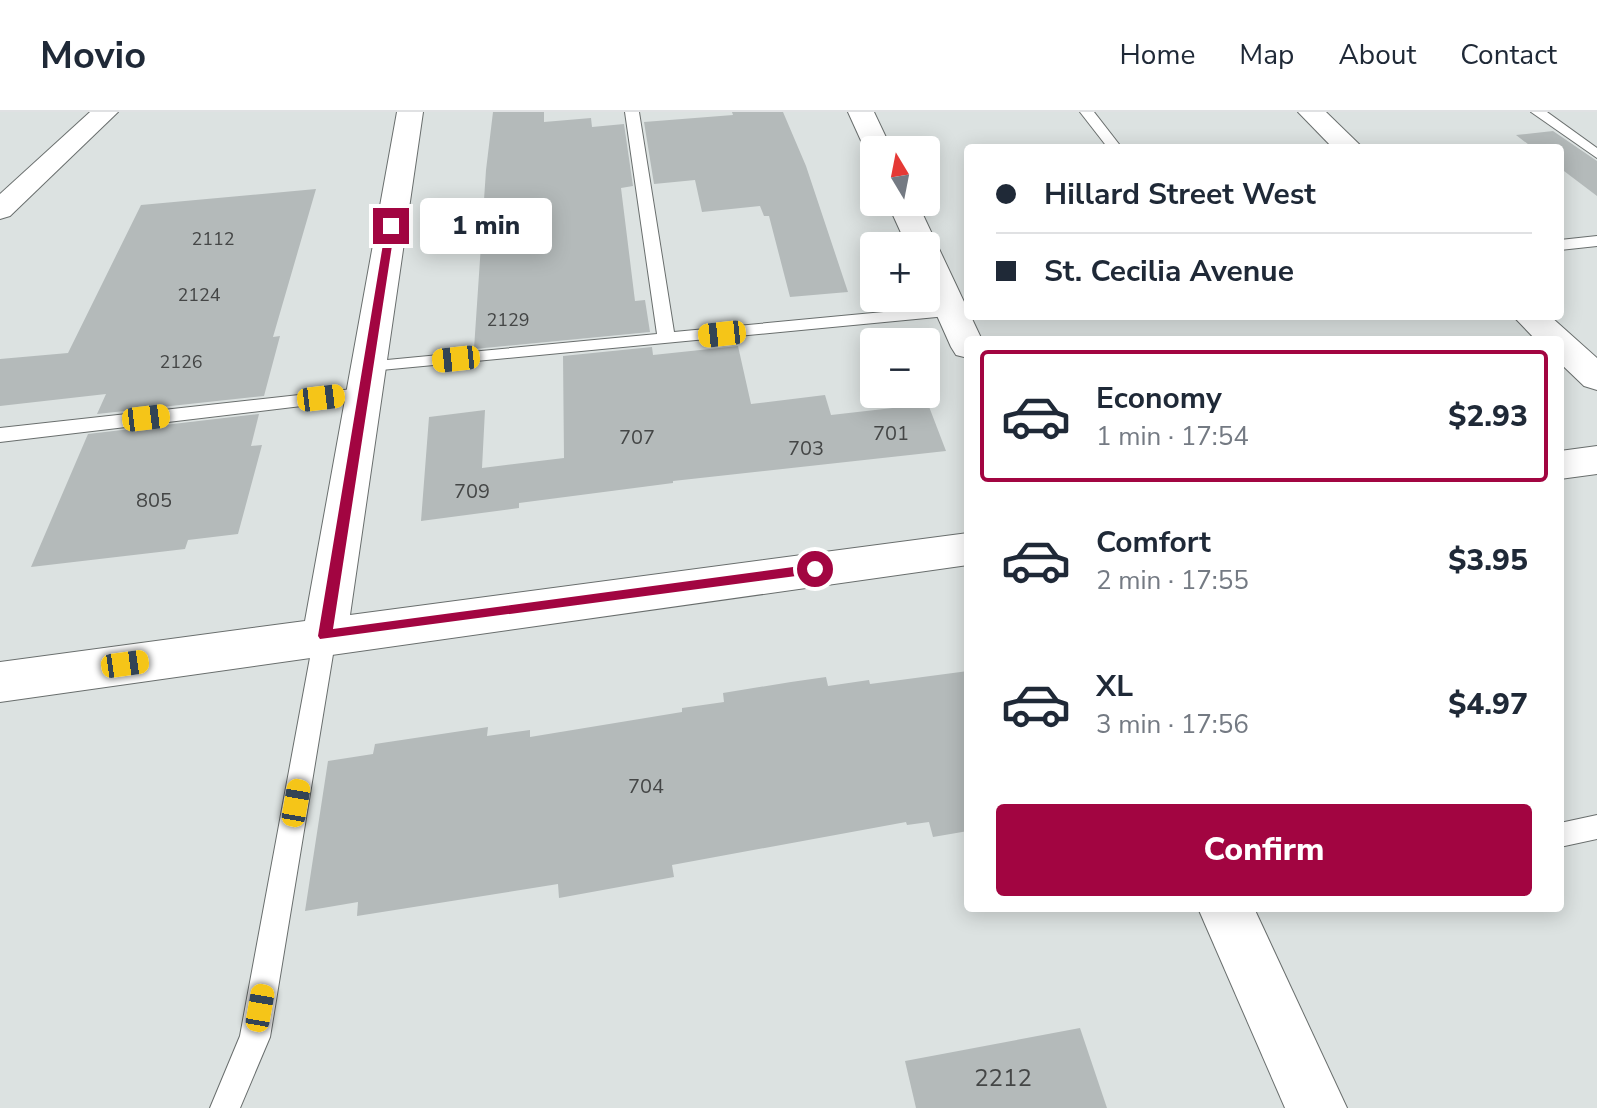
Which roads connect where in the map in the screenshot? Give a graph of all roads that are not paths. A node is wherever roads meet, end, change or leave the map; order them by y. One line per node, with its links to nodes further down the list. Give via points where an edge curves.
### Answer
1 (105, 112): 12 (street)
2 (410, 112): 23 (street)
3 (632, 112): 20 (lane)
4 (861, 112): 8 (street)
5 (1087, 112): 9 (lane)
6 (1311, 112): 10 (street)
7 (1538, 112): 11 (lane)
8 (872, 136)
9 (1112, 144)
10 (1345, 144)
11 (1597, 154)
12 (0, 210)
13 (1597, 241): 14 (lane)
14 (1564, 245)
15 (940, 278): 16 (street)
16 (960, 310): 18 (street); 20 (lane)
17 (1534, 320): 19 (street)
18 (966, 336)
19 (1552, 336)
20 (666, 339): 23 (lane)
21 (1564, 348): 22 (street)
22 (1597, 378)
23 (364, 381): 24 (lane); 28 (street)
24 (0, 435)
25 (1597, 460): 26 (street)
26 (1564, 464)
27 (964, 550): 28 (street)
28 (325, 636): 29 (street); 33 (lane, via 255,1037)
29 (0, 682)
30 (1597, 827): 31 (lane)
31 (1564, 834)
32 (1227, 912): 34 (street)
33 (225, 1108)
34 (1316, 1108)

